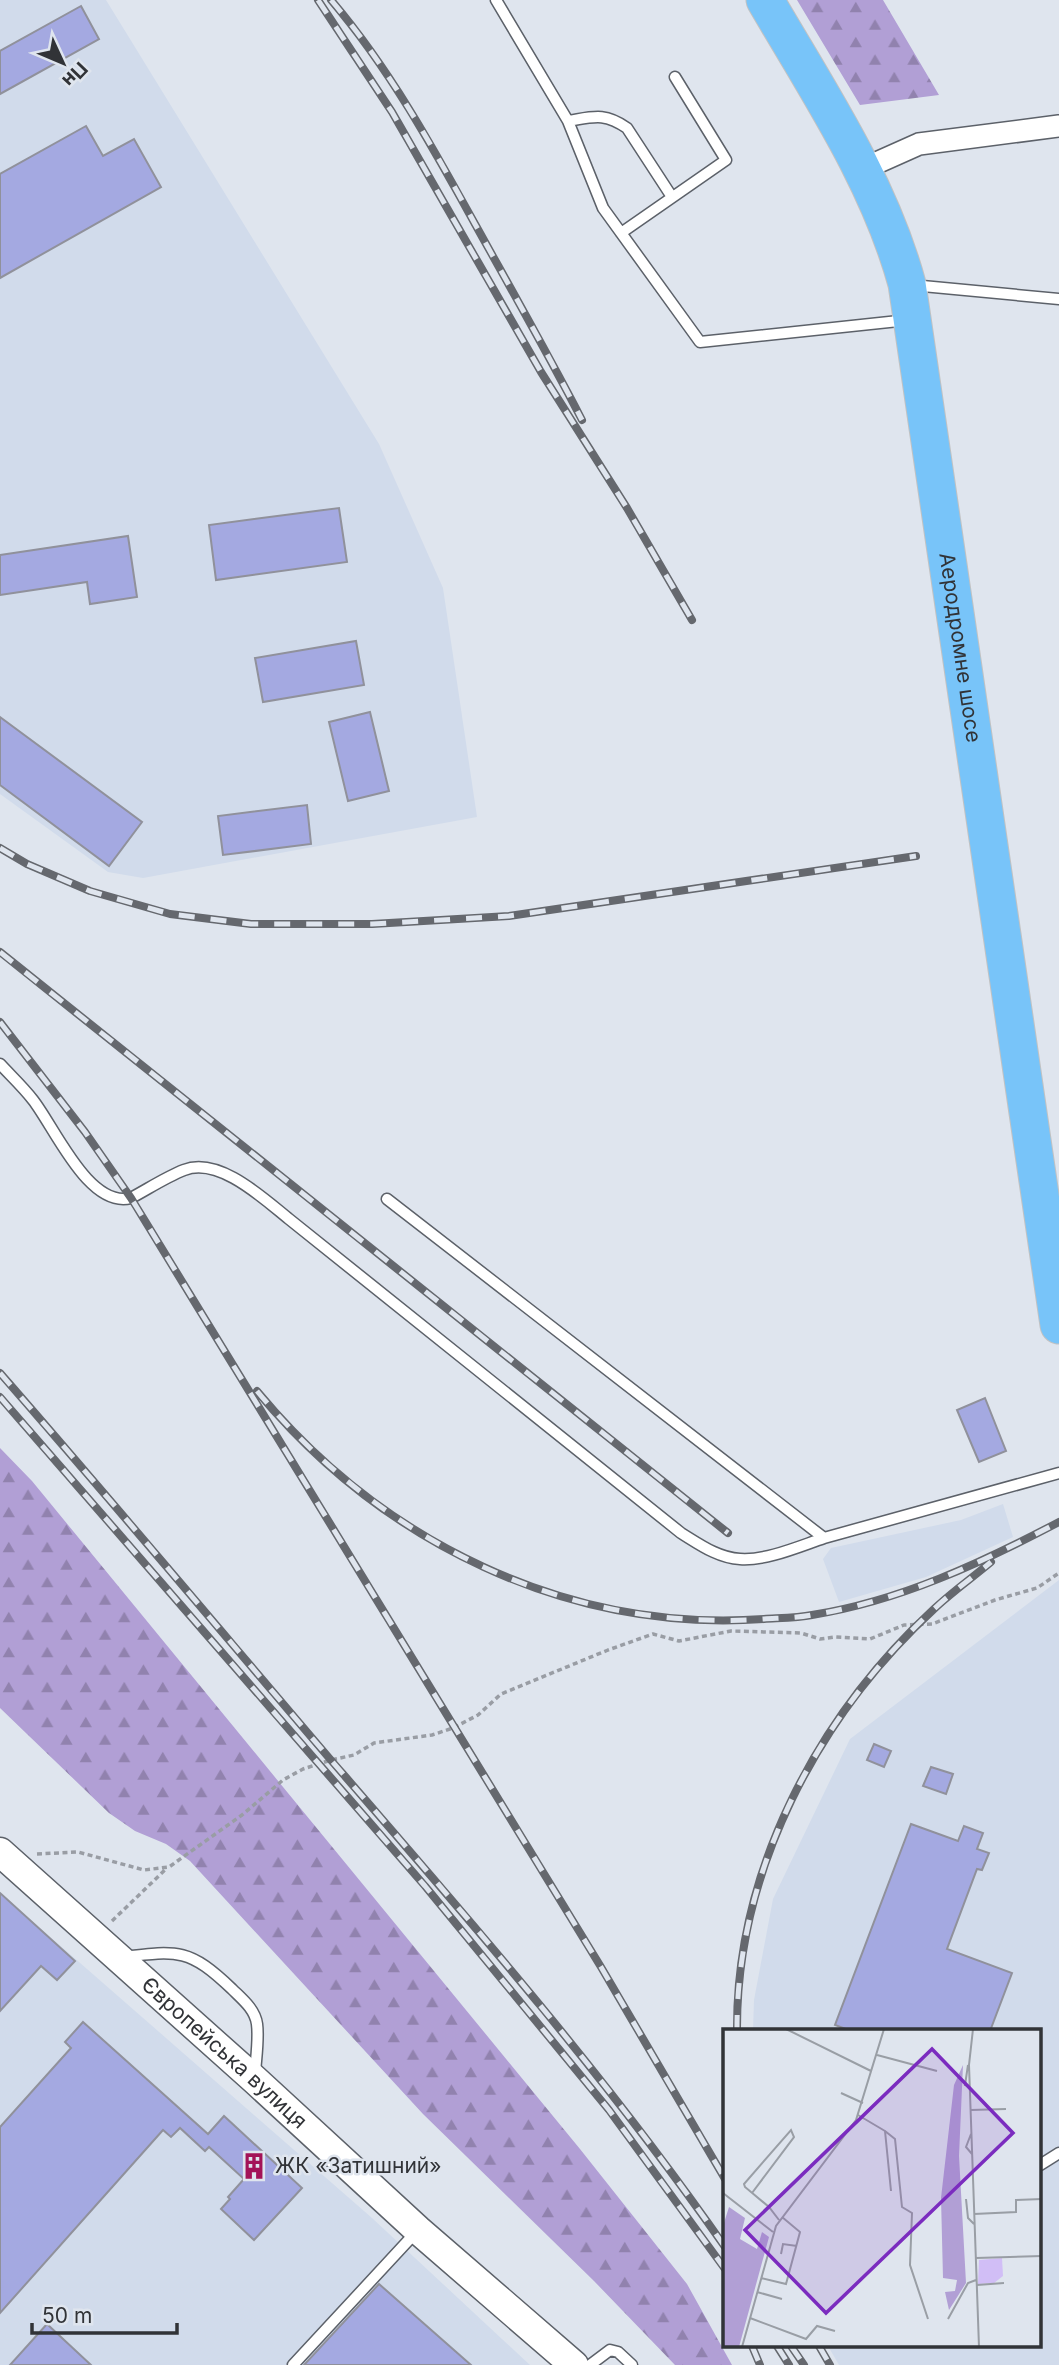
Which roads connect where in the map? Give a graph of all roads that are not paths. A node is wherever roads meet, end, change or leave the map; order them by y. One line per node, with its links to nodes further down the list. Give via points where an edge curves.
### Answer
1 (496, 0): 4 (lane)
2 (765, 0): 6 (highway, Аеродромне шосе)
3 (675, 77): 7 (lane, via 726,160)
4 (568, 121): 7 (lane, via 602,116 627,128); 8 (lane, via 603,208)
5 (1059, 126): 6 (street, via 919,144)
6 (863, 169): 10 (highway, Аеродромне шосе, via 888,226)
7 (672, 197): 8 (lane)
8 (621, 233): 10 (lane, via 700,342)
9 (1059, 299): 10 (lane)
10 (911, 302): 13 (highway, Аеродромне шосе)
11 (0, 1064): 15 (lane, via 34,1101 93,1187 122,1200 186,1169 203,1167 237,1181 708,1550 740,1559 778,1554)
12 (387, 1199): 15 (lane)
13 (1059, 1325)
14 (1059, 1473): 15 (lane)
15 (824, 1538)
16 (2, 1854): 17 (main road, Європейська вулиця)
17 (119, 1957): 18 (main road, Європейська вулиця); 18 (lane, via 160,1952 206,1964 249,2005 257,2022)
18 (255, 2080): 21 (main road, Європейська вулиця)
19 (1059, 2153): 20 (lane)
20 (1042, 2164)
21 (418, 2230): 22 (lane); 23 (main road, Європейська вулиця)
22 (293, 2365)
23 (574, 2365)
24 (590, 2365): 25 (lane, via 610,2350)
25 (632, 2365)

